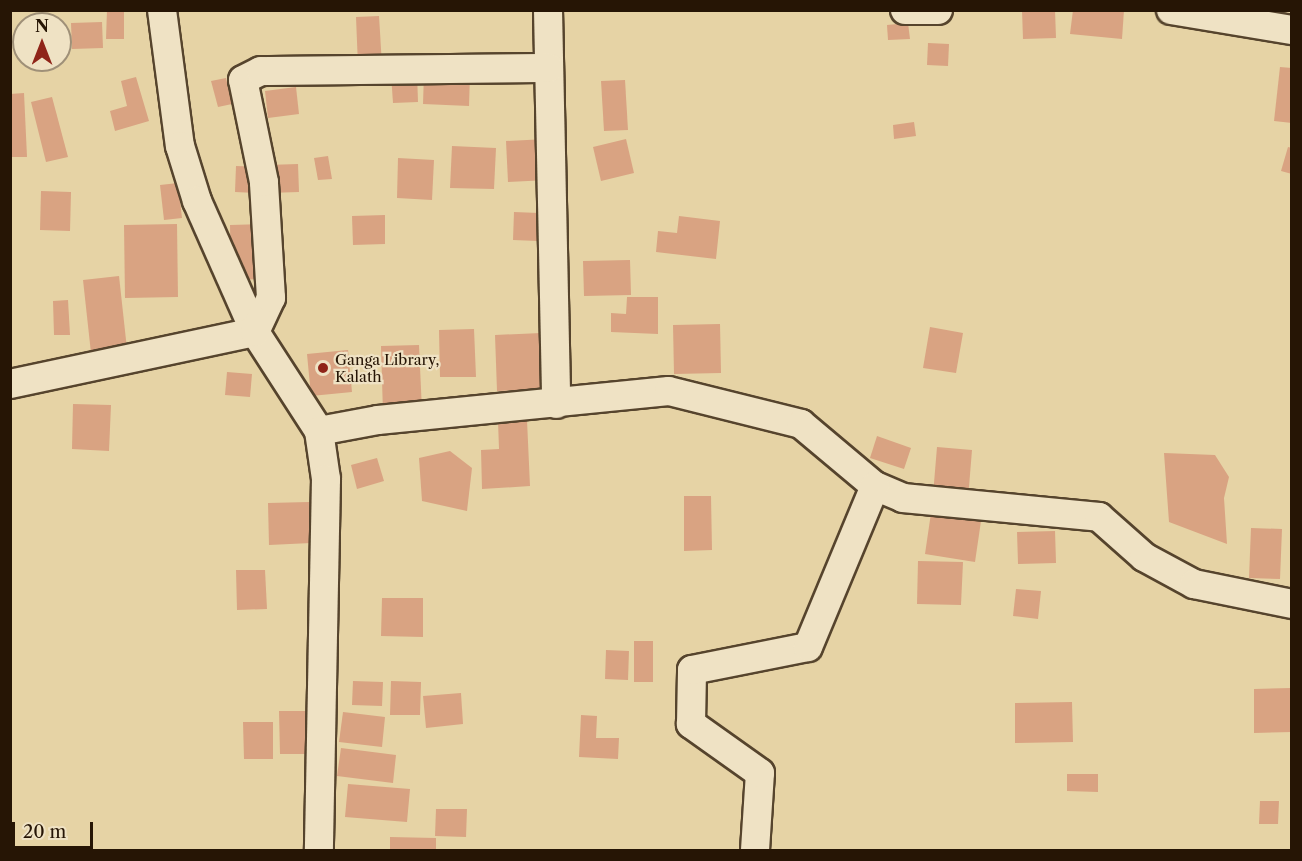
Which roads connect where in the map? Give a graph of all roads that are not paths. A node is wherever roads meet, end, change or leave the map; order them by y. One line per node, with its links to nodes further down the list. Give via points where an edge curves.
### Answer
1 (162, 10): 8 (street, via 180,146 218,253)
2 (548, 10): 7 (street)
3 (905, 10): 4 (street)
4 (938, 10)
5 (1171, 10): 6 (street)
6 (1292, 30)
7 (549, 68): 8 (street, via 261,71 243,80 264,182 271,298); 10 (street)
8 (255, 332): 9 (street); 11 (street)
9 (10, 384)
10 (556, 404): 11 (street, via 378,420); 12 (street, via 669,391 801,424)
11 (319, 432): 14 (street, via 326,479)
12 (875, 486): 13 (street, via 903,498 1099,518 1144,557 1194,584); 15 (street, via 808,647 692,670 691,724 760,773)
13 (1292, 604)
14 (319, 850)
15 (755, 850)

